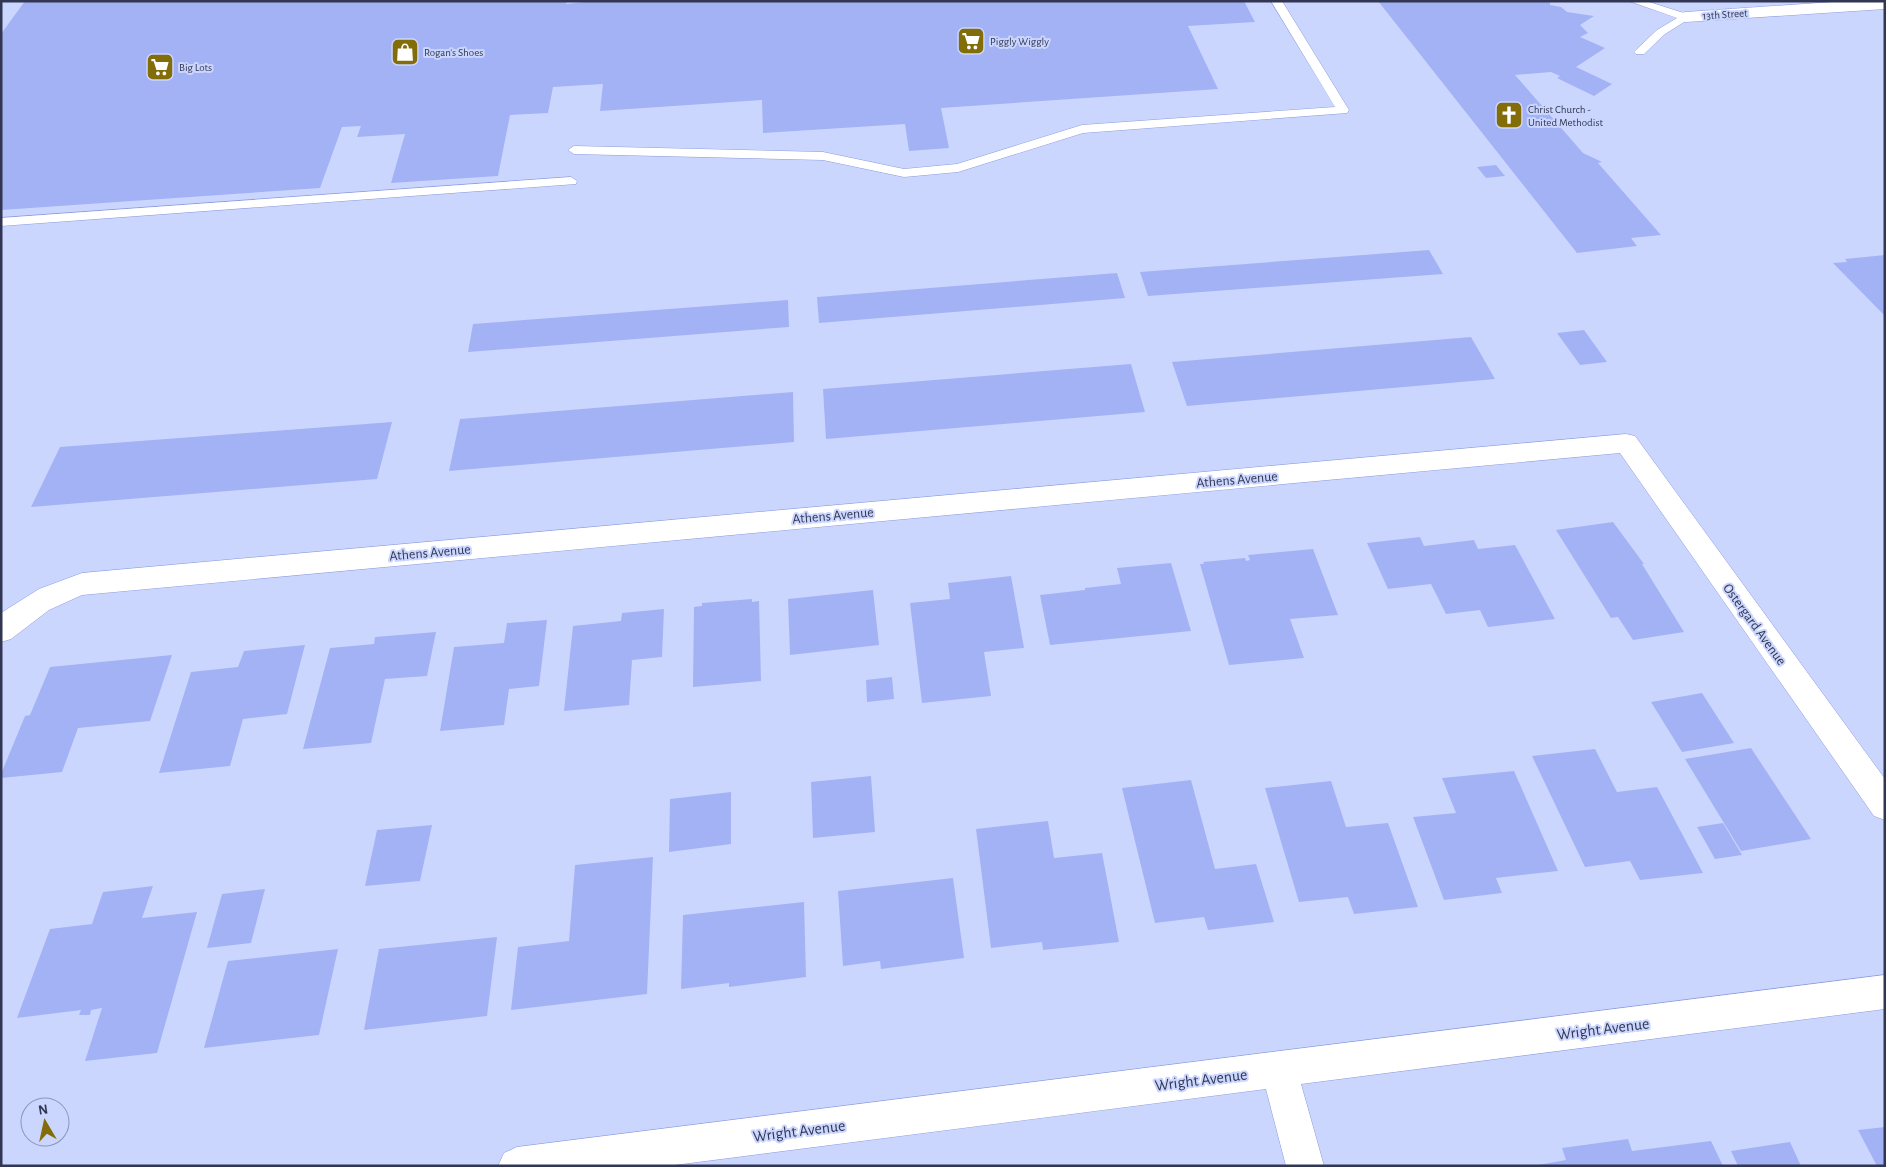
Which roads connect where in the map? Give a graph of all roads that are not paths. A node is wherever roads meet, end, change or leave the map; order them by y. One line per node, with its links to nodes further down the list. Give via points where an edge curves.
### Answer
1 (1276, 1): 6 (lane, via 1343,110 1082,129 958,168 904,173 823,156)
2 (1634, 1): 4 (lane)
3 (1885, 4): 4 (street, 13th Street)
4 (1686, 17): 5 (lane, via 1661,32)
5 (1640, 52)
6 (574, 150)
7 (571, 182): 8 (lane)
8 (1, 222)
9 (1626, 443): 10 (street, Athens Avenue, via 82,584 52,594 23,610); 11 (street, Ostergard Avenue)
10 (1, 630)
11 (1885, 804)
12 (1885, 992): 13 (street, Wright Avenue)
13 (1279, 1069): 14 (street, Wright Avenue); 15 (street)
14 (517, 1166)
15 (1305, 1166)

